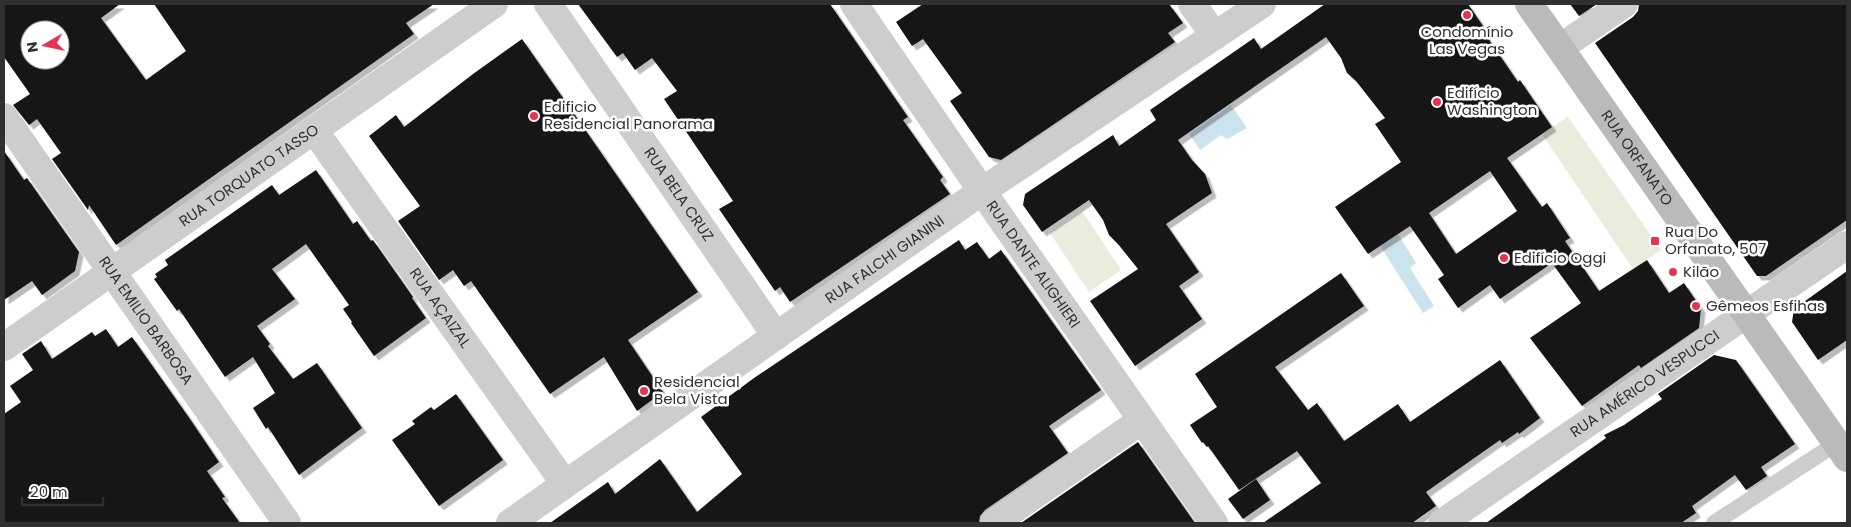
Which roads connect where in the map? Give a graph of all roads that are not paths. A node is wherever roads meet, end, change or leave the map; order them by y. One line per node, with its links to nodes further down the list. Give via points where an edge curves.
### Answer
1 (494, 4): 11 (street, RUA TORQUATO TASSO)
2 (548, 4): 16 (street, RUA BELA CRUZ)
3 (854, 4): 12 (street, RUA DANTE ALIGHIERI)
4 (1192, 4): 8 (street)
5 (1262, 4): 8 (street, RUA FALCHI GIANINI)
6 (1529, 4): 9 (main road, RUA ORFANATO)
7 (1624, 4): 9 (street)
8 (1215, 36): 12 (street, RUA FALCHI GIANINI)
9 (1561, 47): 15 (main road, RUA ORFANATO)
10 (4, 117): 14 (street, RUA EMILIO BARBOSA)
11 (314, 130): 14 (street, RUA TORQUATO TASSO); 20 (street, RUA AÇAIZAL)
12 (982, 190): 16 (street, RUA FALCHI GIANINI); 18 (street, RUA DANTE ALIGHIERI)
13 (1847, 245): 15 (street, RUA AMÉRICO VESPUCCI)
14 (111, 272): 17 (street, RUA TORQUATO TASSO); 21 (street, RUA EMILIO BARBOSA)
15 (1747, 314): 19 (main road, RUA ORFANATO); 25 (street, RUA AMÉRICO VESPUCCI)
16 (776, 336): 20 (street, RUA FALCHI GIANINI)
17 (4, 347)
18 (1142, 420): 23 (street); 24 (street, RUA DANTE ALIGHIERI)
19 (1842, 450): 26 (lane)
20 (565, 484): 22 (street, RUA FALCHI GIANINI)
21 (287, 523)
22 (510, 523)
23 (994, 523)
24 (1214, 523)
25 (1442, 523)
26 (1714, 523)

